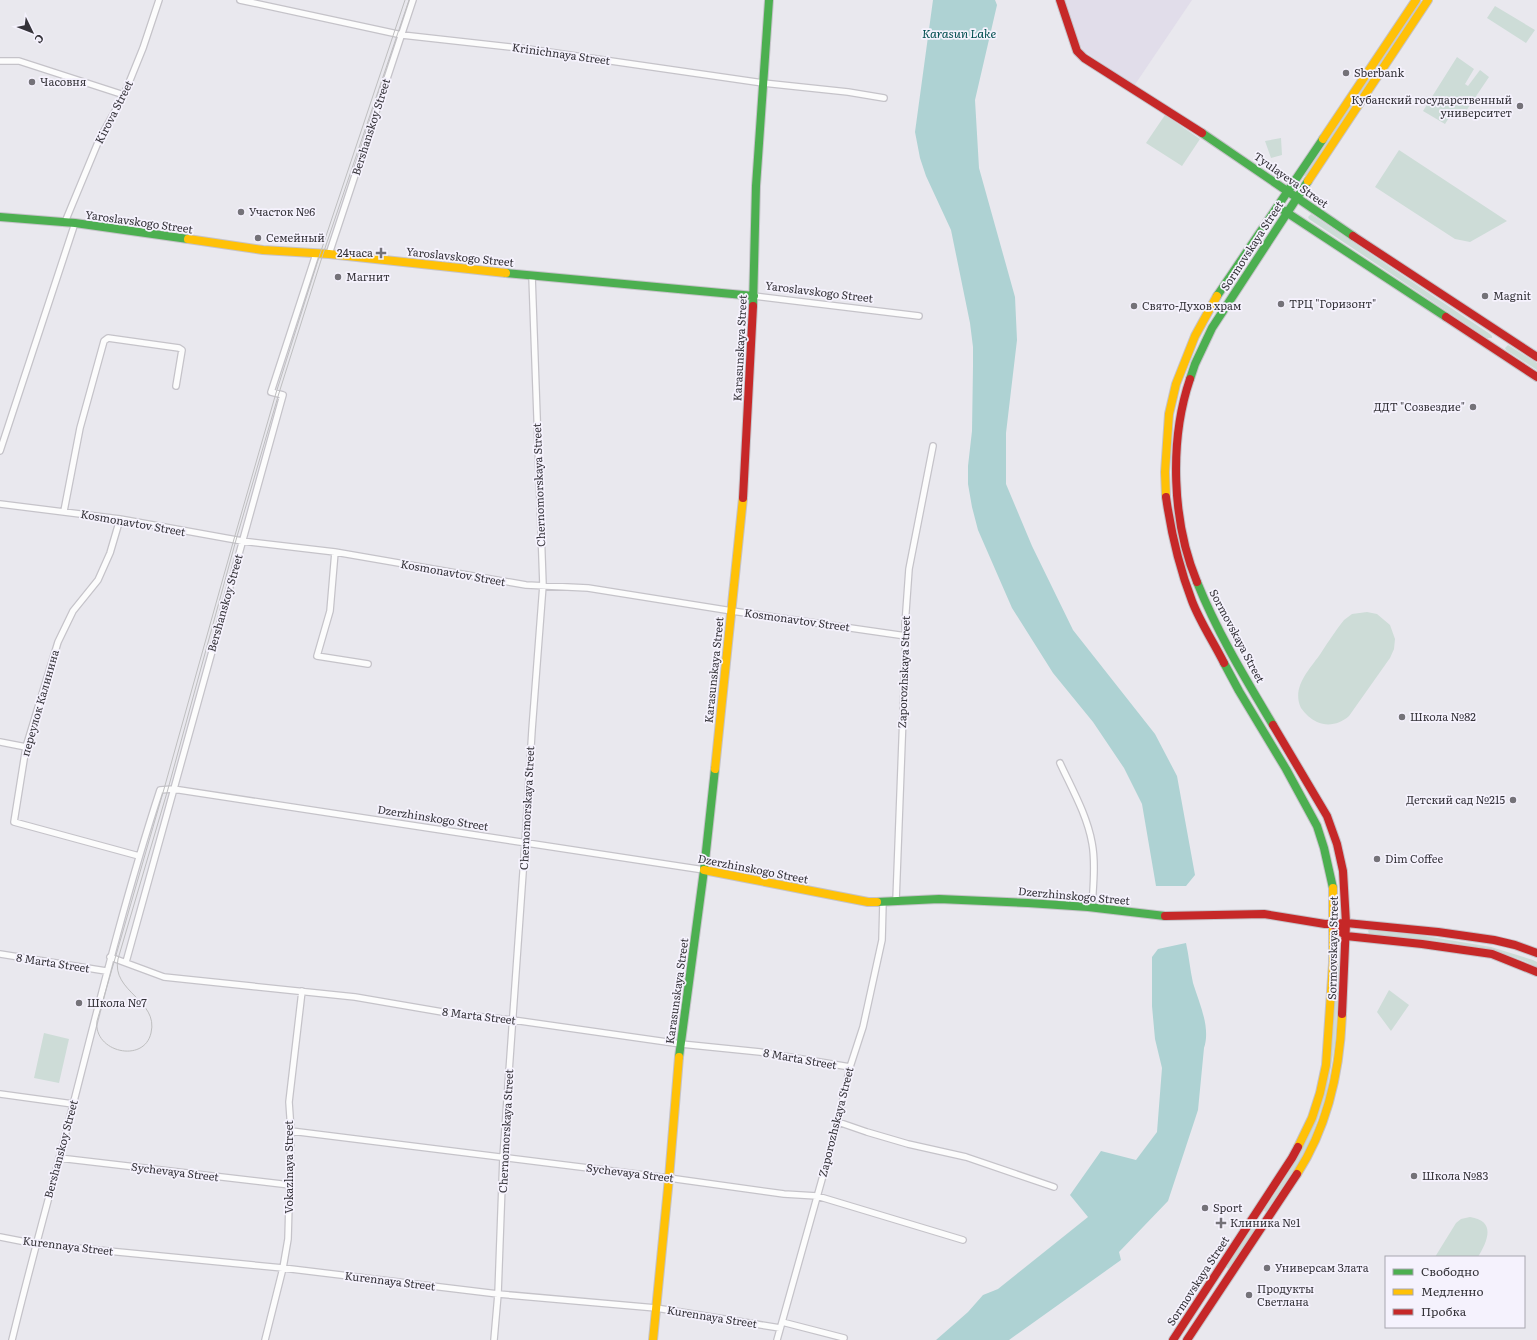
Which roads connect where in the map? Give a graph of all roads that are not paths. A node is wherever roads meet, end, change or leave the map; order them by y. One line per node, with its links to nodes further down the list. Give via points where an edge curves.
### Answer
1 (159, 0): 11 (street, Kirova Street, via 144,48)
2 (240, 0): 8 (street, Krinichnaya Street)
3 (413, 0): 8 (street, Bershanskoy Street)
4 (769, 0): 10 (main road, Karasunskaya Street)
5 (1060, 0): 13 (main road, Tyulayeva Street, via 1077,50 1084,58)
6 (1416, 0): 13 (main road, Sormovskaya Street)
7 (1428, 0): 14 (main road, Sormovskaya Street)
8 (402, 34): 10 (street, Krinichnaya Street, via 528,48); 21 (street, Bershanskoy Street)
9 (0, 61): 11 (street, via 19,61)
10 (763, 83): 12 (street, Krinichnaya Street); 23 (main road, Karasunskaya Street, via 756,194)
11 (124, 95): 18 (street, Kirova Street, via 100,140)
12 (884, 98)
13 (1288, 191): 14 (main road, Tyulayeva Street); 15 (main road, Sormovskaya Street)
14 (1297, 198): 16 (main road, Sormovskaya Street); 25 (main road, Tyulayeva Street)
15 (1277, 207): 16 (main road); 37 (main road, Sormovskaya Street, via 1195,336 1176,384 1169,414 1166,495 1171,531)
16 (1287, 213): 26 (main road); 36 (main road, Sormovskaya Street, via 1212,328 1185,393 1177,442 1177,491 1180,526 1190,566)
17 (0, 217): 18 (main road, Yaroslavskogo Street)
18 (65, 222): 19 (main road, Yaroslavskogo Street)
19 (75, 223): 20 (main road, Yaroslavskogo Street, via 262,250); 29 (street)
20 (316, 254): 21 (main road, Yaroslavskogo Street); 33 (street, Bershanskoy Street, via 271,392 283,395)
21 (328, 254): 22 (main road, Yaroslavskogo Street)
22 (532, 276): 23 (main road, Yaroslavskogo Street); 35 (street, Chernomorskaya Street)
23 (754, 296): 24 (street, Yaroslavskogo Street); 38 (main road, Karasunskaya Street, via 744,486)
24 (919, 316)
25 (1537, 358)
26 (1537, 377)
27 (176, 386): 31 (street, via 182,350 179,348 108,338 104,341 80,428)
28 (933, 446): 39 (street, Zaporozhskaya Street, via 909,569)
29 (0, 450)
30 (0, 504): 31 (street, Kosmonavtov Street)
31 (64, 511): 32 (street, Kosmonavtov Street)
32 (120, 519): 33 (street, Kosmonavtov Street); 42 (street, переулок Калинина, via 110,553 98,580 73,611 58,642)
33 (242, 541): 34 (street, Kosmonavtov Street); 44 (street, Bershanskoy Street)
34 (335, 552): 35 (street, Kosmonavtov Street, via 526,585); 40 (street, via 330,612 317,656)
35 (543, 585): 38 (street, Kosmonavtov Street, via 588,588); 45 (street, Chernomorskaya Street)
36 (1202, 595): 37 (main road); 51 (main road, Sormovskaya Street, via 1237,664 1327,816 1343,871)
37 (1191, 599): 52 (main road, Sormovskaya Street, via 1239,691 1317,826 1331,872 1334,892)
38 (732, 611): 39 (street, Kosmonavtov Street); 47 (main road, Karasunskaya Street)
39 (906, 636): 48 (street, Zaporozhskaya Street)
40 (368, 664)
41 (0, 742): 42 (street)
42 (26, 747): 46 (street, переулок Калинина, via 14,822)
43 (1060, 763): 50 (street, via 1078,801 1092,844)
44 (173, 789): 45 (street, Dzerzhinskogo Street); 46 (street, Bershanskoy Street, via 160,790); 57 (street, Bershanskoy Street)
45 (525, 844): 47 (street, Dzerzhinskogo Street); 61 (street, Chernomorskaya Street)
46 (138, 856): 56 (street, Bershanskoy Street)
47 (704, 870): 49 (main road, Dzerzhinskogo Street, via 852,900); 62 (main road, Karasunskaya Street)
48 (896, 901): 49 (main road, Dzerzhinskogo Street); 50 (main road, Dzerzhinskogo Street, via 939,899)
49 (884, 902): 63 (street, Zaporozhskaya Street, via 882,940 863,1027)
50 (1092, 908): 52 (main road, Dzerzhinskogo Street, via 1161,916 1264,914)
51 (1346, 923): 52 (main road); 53 (main road, Sormovskaya Street); 54 (main road, via 1494,940 1515,944)
52 (1333, 925): 53 (main road); 74 (main road, Sormovskaya Street, via 1326,1058 1320,1093 1312,1118 1292,1158)
53 (1346, 936): 59 (main road, via 1492,954); 75 (main road, Sormovskaya Street, via 1341,1037 1332,1096 1305,1161)
54 (1537, 953)
55 (0, 954): 58 (street, 8 Marta Street)
56 (110, 957): 57 (street, 8 Marta Street); 58 (street, Bershanskoy Street)
57 (126, 962): 60 (street, 8 Marta Street, via 164,977)
58 (106, 971): 65 (street, Bershanskoy Street)
59 (1537, 972)
60 (302, 991): 61 (street, 8 Marta Street, via 454,1014); 67 (street, Vokazlnaya Street, via 289,1102)
61 (513, 1020): 62 (street, 8 Marta Street); 68 (street, Chernomorskaya Street)
62 (681, 1044): 63 (street, 8 Marta Street, via 760,1052); 70 (main road, Karasunskaya Street)
63 (850, 1067): 66 (street, Zaporozhskaya Street)
64 (0, 1094): 65 (street)
65 (73, 1104): 69 (street, Bershanskoy Street)
66 (838, 1122): 72 (street, via 908,1144 966,1157); 73 (street, Zaporozhskaya Street)
67 (291, 1131): 68 (street, Sychevaya Street); 71 (street, Vokazlnaya Street)
68 (503, 1157): 70 (street, Sychevaya Street); 80 (street, Chernomorskaya Street)
69 (59, 1158): 71 (street, Sychevaya Street); 78 (street, Bershanskoy Street)
70 (668, 1178): 73 (street, Sychevaya Street); 81 (main road, Karasunskaya Street)
71 (290, 1185): 79 (street, Vokazlnaya Street)
72 (1054, 1187)
73 (817, 1196): 77 (street, Sychevaya Street); 82 (street, Zaporozhskaya Street)
74 (1256, 1214): 75 (main road); 89 (main road, Sormovskaya Street)
75 (1267, 1221): 90 (main road, Sormovskaya Street)
76 (0, 1237): 78 (street, Kurennaya Street)
77 (963, 1240)
78 (36, 1244): 79 (street, Kurennaya Street); 84 (street, Bershanskoy Street)
79 (284, 1268): 80 (street, Kurennaya Street); 85 (street, Vokazlnaya Street)
80 (498, 1294): 81 (street, Kurennaya Street); 86 (street, Chernomorskaya Street)
81 (656, 1308): 82 (street, Kurennaya Street); 87 (main road, Karasunskaya Street)
82 (781, 1325): 83 (street, Kurennaya Street); 88 (street, Zaporozhskaya Street)
83 (844, 1338)
84 (12, 1340)
85 (265, 1340)
86 (494, 1340)
87 (653, 1340)
88 (777, 1340)
89 (1173, 1340)
90 (1188, 1340)

